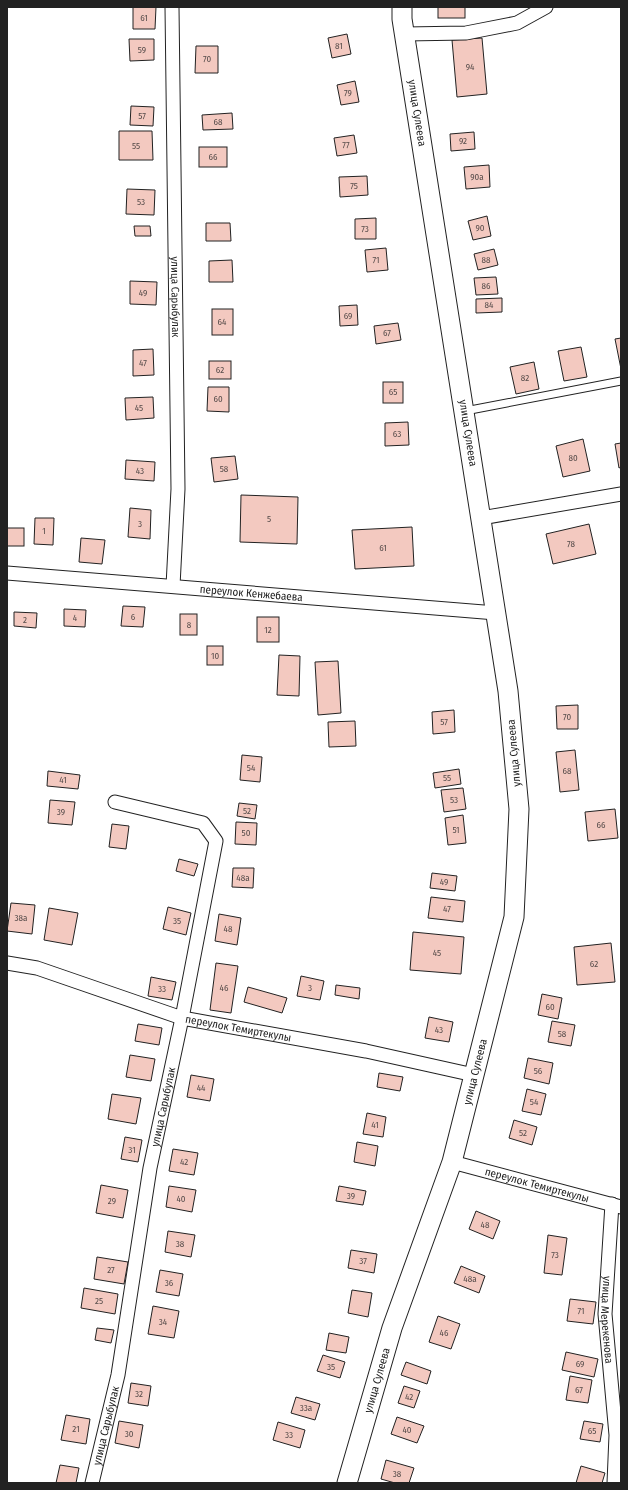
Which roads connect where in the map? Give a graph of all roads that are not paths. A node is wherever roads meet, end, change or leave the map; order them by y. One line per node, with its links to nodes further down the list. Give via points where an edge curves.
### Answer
1 (172, 7): 10 (street, улица Сарыбулак, via 178,489)
2 (402, 7): 4 (main road, улица Сулеева)
3 (546, 7): 4 (street, via 517,23 466,33)
4 (405, 34): 6 (main road, улица Сулеева)
5 (621, 381): 6 (lane)
6 (464, 411): 8 (main road, улица Сулеева)
7 (621, 494): 8 (street)
8 (481, 518): 11 (main road, улица Сулеева)
9 (7, 573): 10 (street, переулок Кенжебаева)
10 (173, 586): 11 (street, переулок Кенжебаева)
11 (496, 613): 15 (main road, улица Сулеева, via 508,691 519,817 514,917)
12 (115, 802): 14 (street, улица Сарыбулак, via 204,823 216,841)
13 (7, 963): 14 (street, переулок Темиртекулы, via 37,968)
14 (182, 1018): 15 (street, переулок Темиртекулы, via 366,1051); 18 (street, улица Сарыбулак, via 150,1168 118,1375)
15 (474, 1075): 16 (main road, улица Сулеева)
16 (452, 1162): 17 (street, переулок Темиртекулы); 19 (main road, улица Сулеева, via 392,1328)
17 (616, 1205): 20 (street, улица Мерекенова, via 605,1314 616,1435)
18 (92, 1483)
19 (346, 1483)
20 (614, 1483)

